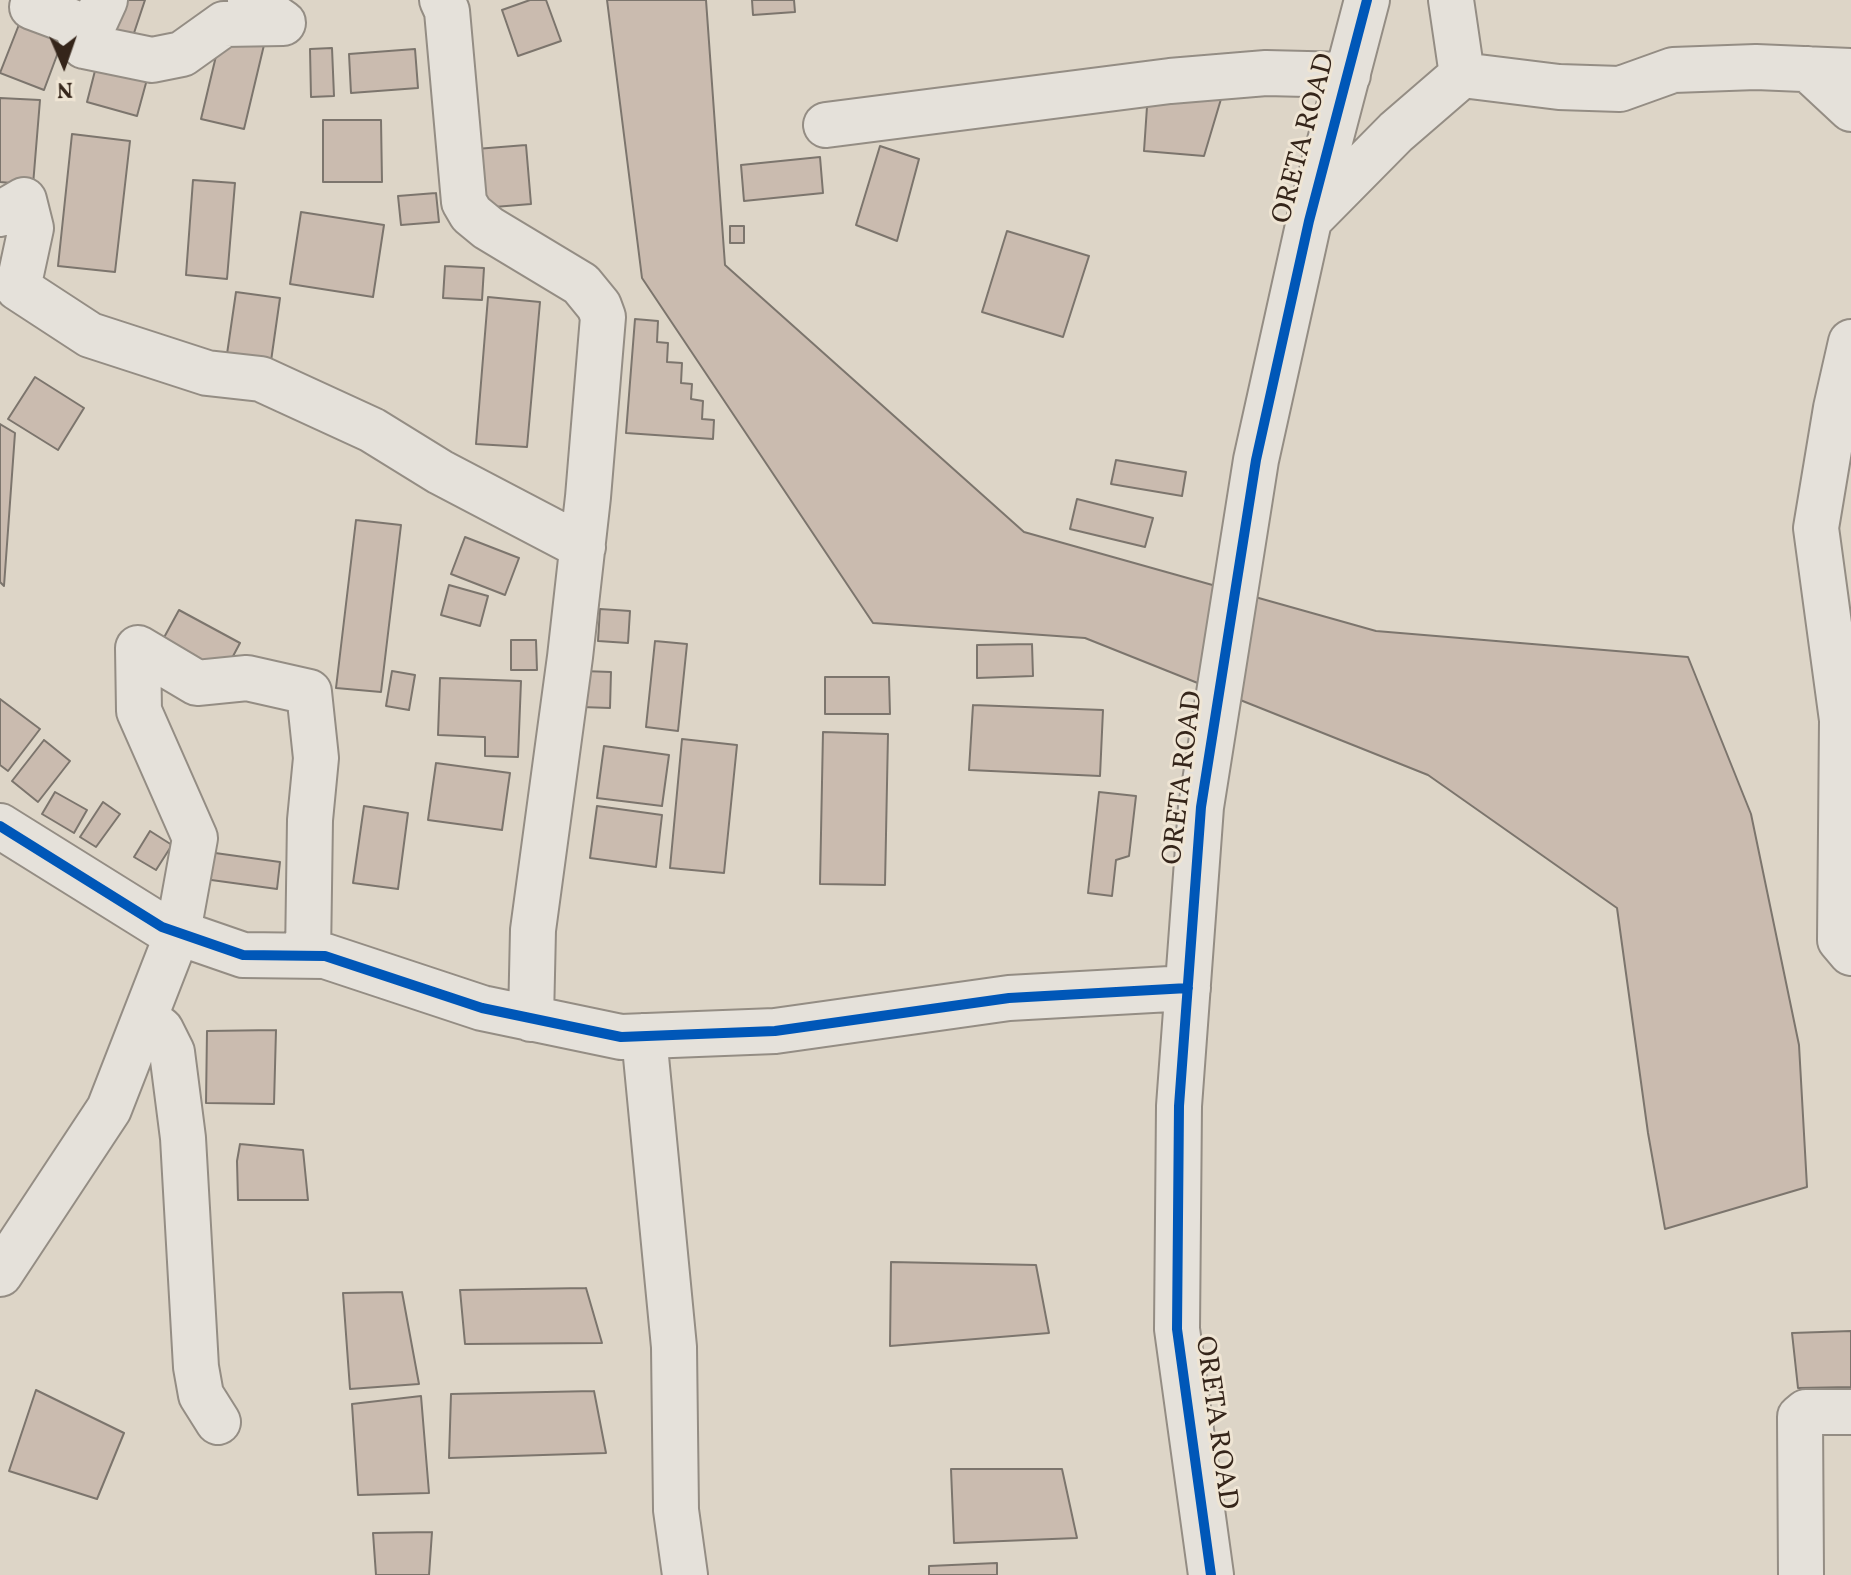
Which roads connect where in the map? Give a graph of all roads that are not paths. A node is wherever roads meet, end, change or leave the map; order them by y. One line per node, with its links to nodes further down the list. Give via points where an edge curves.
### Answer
1 (39, 0): 7 (street, via 32,7 75,23)
2 (105, 0): 7 (street)
3 (250, 0): 7 (street, via 283,23 224,24 182,54 152,60)
4 (442, 0): 18 (street, via 464,202 488,228 581,284 603,317)
5 (1367, 0): 10 (street, ORETA ROAD)
6 (1451, 0): 11 (street)
7 (84, 46)
8 (1808, 69): 9 (street); 11 (street, via 1673,70 1620,89); 12 (street)
9 (1851, 71)
10 (1348, 75): 13 (street, via 1266,73 1170,81); 15 (street, ORETA ROAD)
11 (1462, 75): 15 (street, via 1396,132)
12 (1851, 109)
13 (826, 125)
14 (0, 214): 18 (street, via 24,200 31,228 18,288 90,335 207,373 261,379 372,430)
15 (1309, 221): 23 (street, ORETA ROAD, via 1256,460 1201,807)
16 (1851, 342): 17 (street, via 1836,408)
17 (1834, 527): 21 (street, via 1842,720 1840,940)
18 (583, 547): 25 (street, via 533,930)
19 (0, 826): 20 (street)
20 (178, 932): 22 (street, via 243,955); 22 (street, via 195,838 139,711 138,648 197,683 247,678 309,692 316,758); 24 (street)
21 (1851, 953)
22 (308, 956): 25 (street, via 325,956)
23 (1188, 988): 26 (street, via 1009,998 775,1031); 31 (street, ORETA ROAD, via 1179,1106 1177,1329)
24 (145, 1017): 27 (street, via 109,1109); 29 (street, via 161,1030 172,1052 184,1151 196,1367 201,1395)
25 (531, 1019): 26 (street, via 621,1037)
26 (644, 1036): 30 (street, via 674,1347 676,1510)
27 (0, 1274)
28 (1851, 1412): 32 (street, via 1806,1412 1800,1417)
29 (218, 1422)
30 (685, 1575)
31 (1211, 1575)
32 (1801, 1575)

